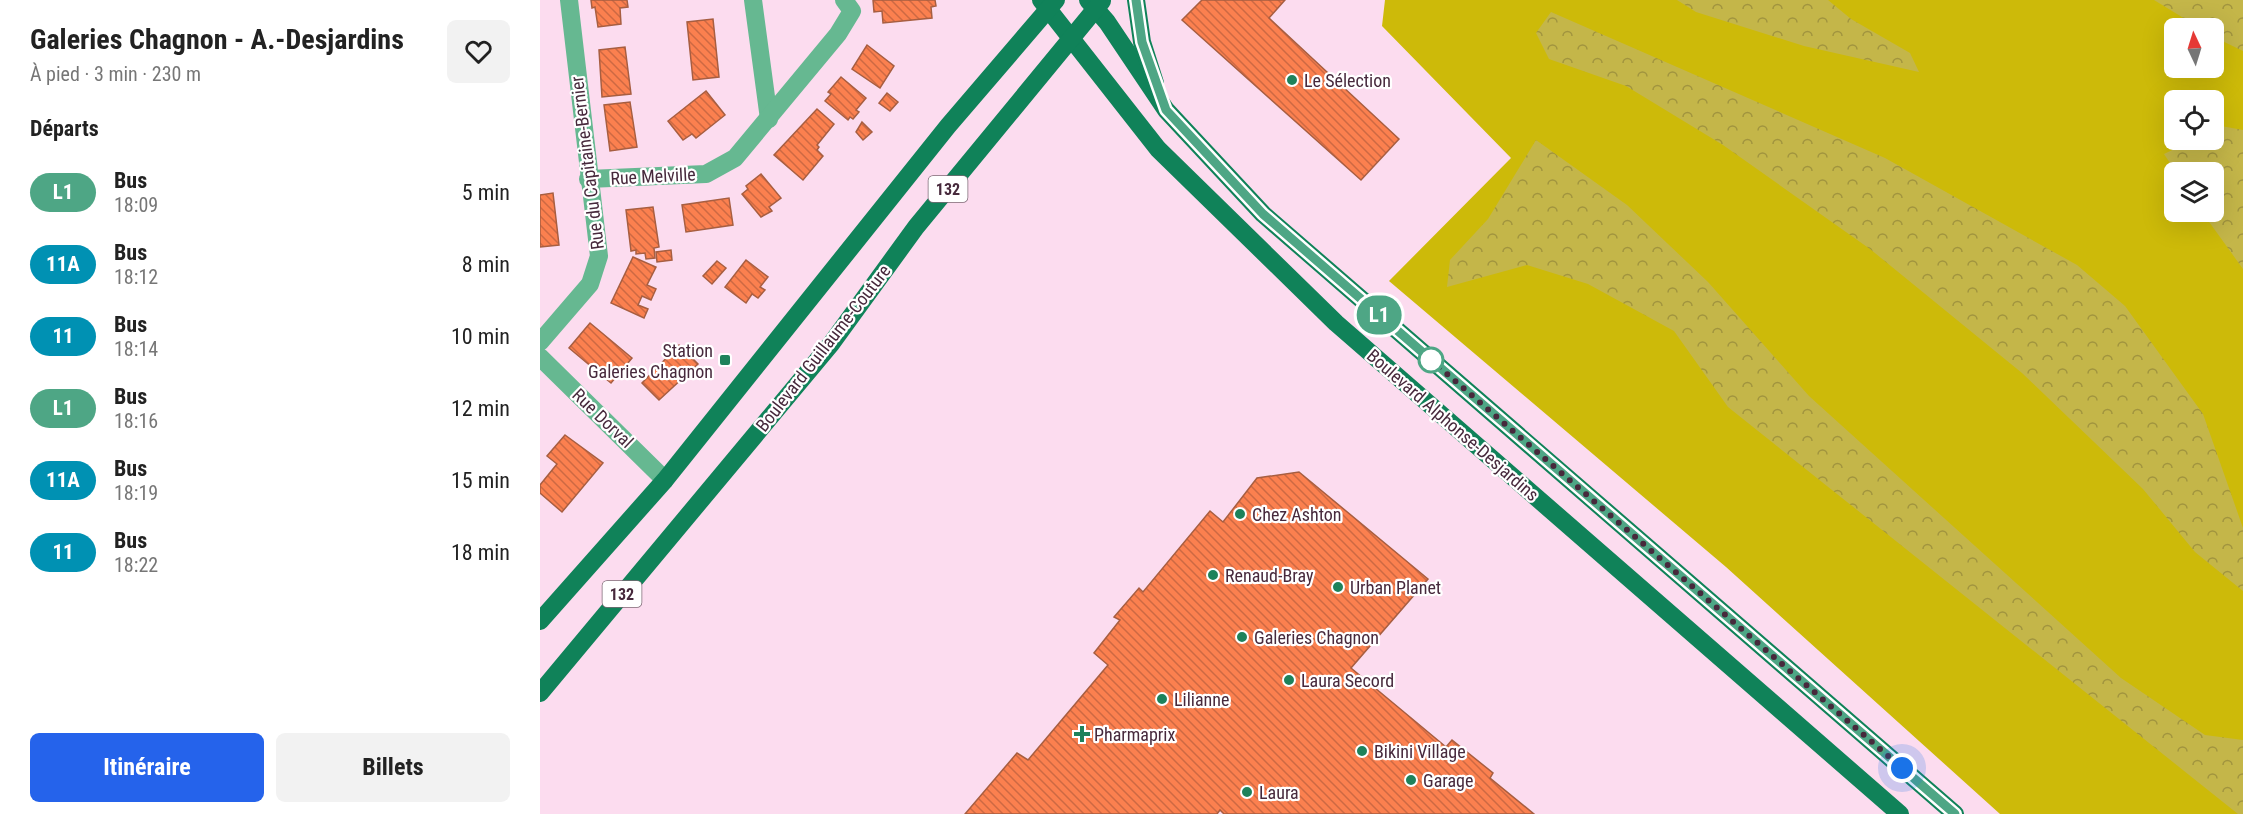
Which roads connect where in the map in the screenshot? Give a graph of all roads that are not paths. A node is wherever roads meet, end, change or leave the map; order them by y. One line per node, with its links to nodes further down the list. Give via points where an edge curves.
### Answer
1 (568, 0): 10 (street, Rue du Capitaine-Bernier)
2 (753, 0): 9 (street)
3 (844, 0): 9 (street, Rue Melville, via 852,10 848,18)
4 (1136, 0): 8 (main road, via 1142,42)
5 (1049, 3): 7 (main road, Boulevard Alphonse-Desjardins); 13 (main road, 132)
6 (1096, 3): 7 (main road, Boulevard Guillaume-Couture / 132); 8 (main road, Boulevard Alphonse-Desjardins)
7 (1073, 39): 15 (main road, Boulevard Guillaume-Couture / 132, via 916,227 831,344); 16 (main road, Boulevard Alphonse-Desjardins, via 1158,149 1336,323)
8 (1166, 110): 17 (main road, Boulevard Alphonse-Desjardins, via 1263,214)
9 (769, 119): 10 (street, Rue Melville, via 735,158 706,174)
10 (588, 179): 11 (street, Rue du Capitaine-Bernier, via 599,256 590,284)
11 (540, 342)
12 (540, 357): 13 (street, Rue Dorval)
13 (665, 480): 14 (main road, 132)
14 (540, 621)
15 (540, 693)
16 (1900, 814)
17 (1955, 814)

